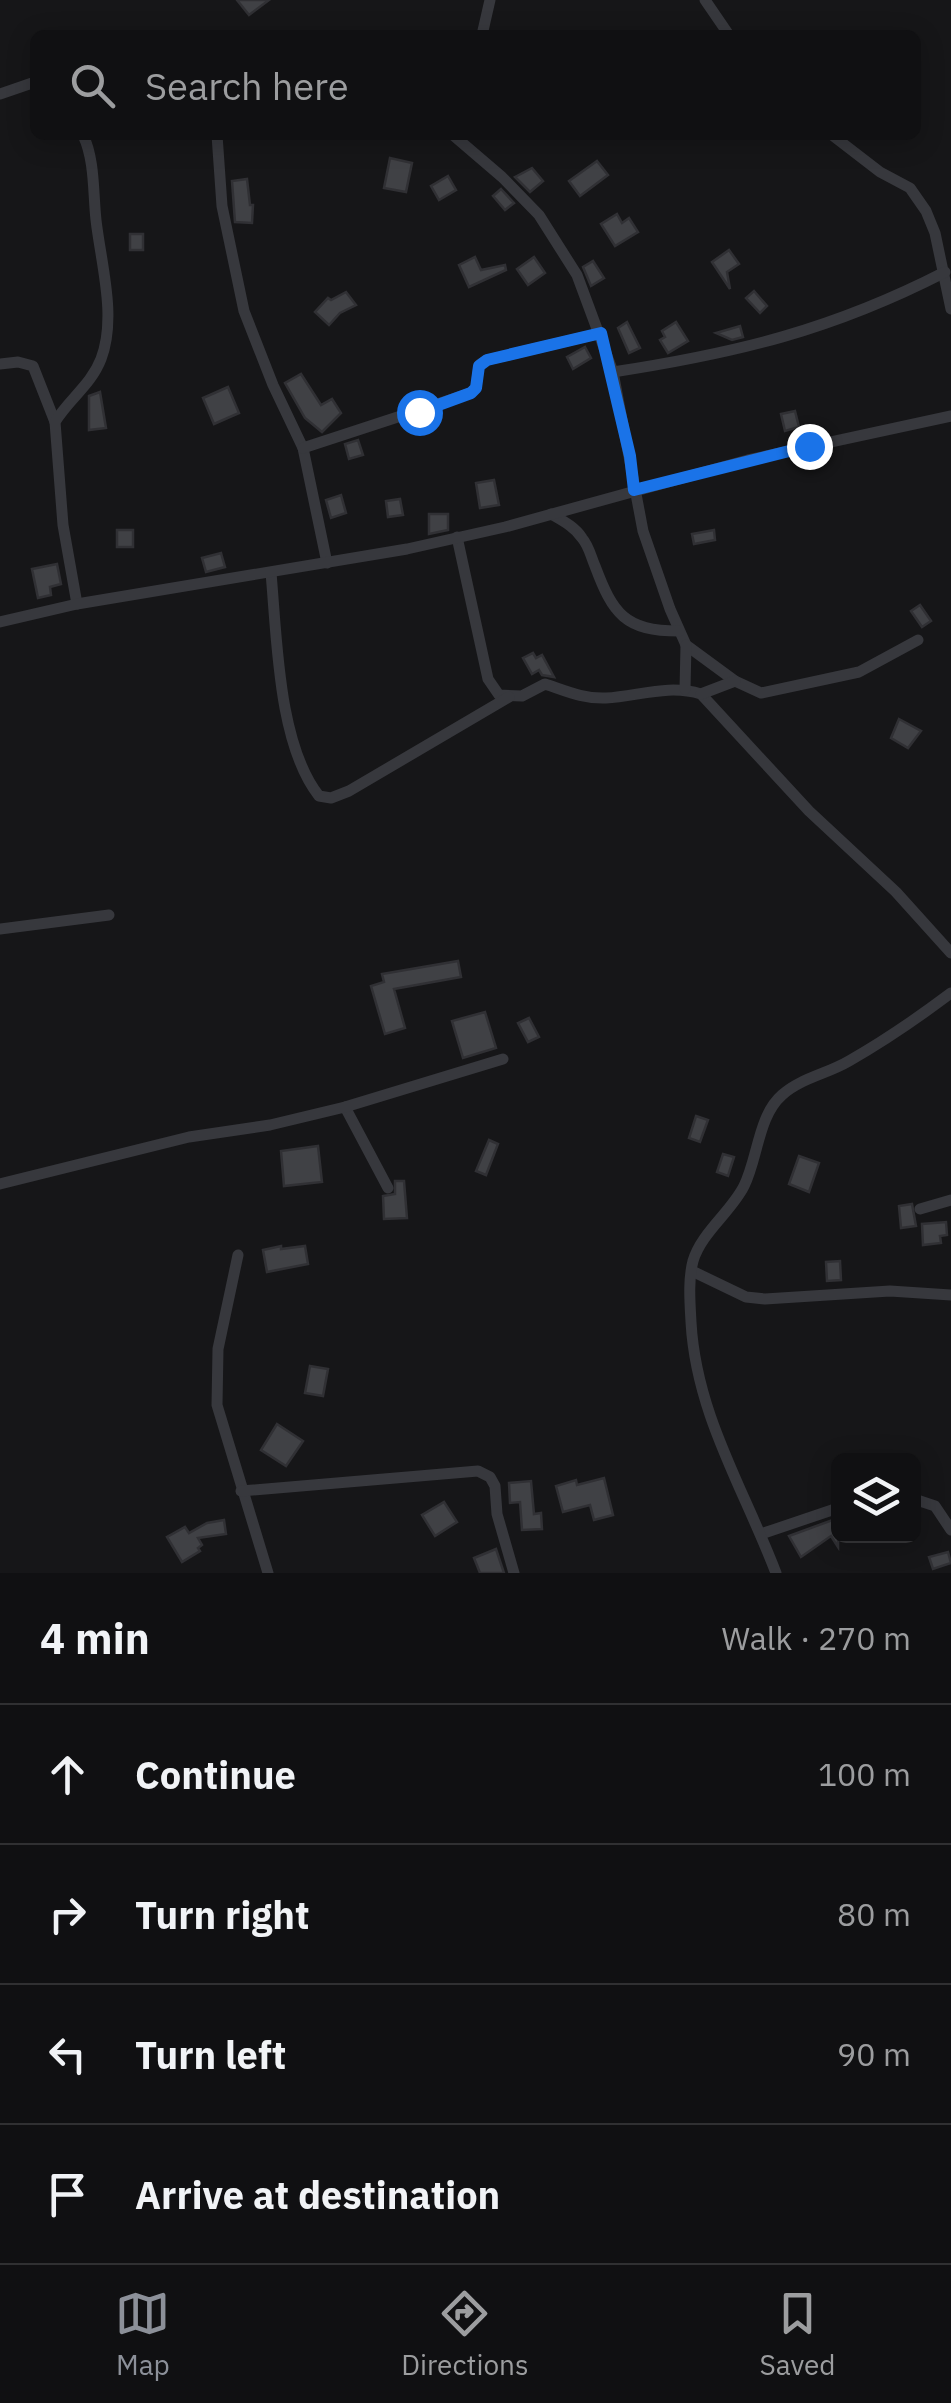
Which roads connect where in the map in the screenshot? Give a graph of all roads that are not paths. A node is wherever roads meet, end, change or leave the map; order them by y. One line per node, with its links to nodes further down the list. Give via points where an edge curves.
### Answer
1 (490, 0): 3 (street)
2 (705, 0): 4 (street)
3 (483, 30)
4 (725, 30)
5 (30, 84): 6 (street)
6 (0, 94)
7 (84, 140): 17 (street, via 107,336 89,384)
8 (217, 140): 18 (street, via 222,206 244,311)
9 (459, 140): 13 (street, via 539,215 578,274)
10 (838, 140): 11 (street, via 910,188 926,211)
11 (945, 272): 12 (street); 15 (street, via 824,326)
12 (951, 309)
13 (601, 333): 15 (street); 18 (street, via 487,360 471,393)
14 (0, 364): 17 (street, via 32,366)
15 (613, 372): 19 (street)
16 (951, 416): 19 (street)
17 (55, 422): 24 (street)
18 (303, 448): 22 (street)
19 (634, 490): 20 (street); 26 (street)
20 (551, 514): 21 (street); 26 (street, via 579,533 615,610 645,630)
21 (457, 538): 22 (street); 32 (street, via 488,680)
22 (327, 563): 23 (street)
23 (271, 573): 24 (street); 32 (street, via 291,733 320,796 348,791)
24 (77, 604): 25 (street)
25 (0, 622)
26 (678, 632): 28 (street)
27 (918, 640): 29 (street, via 859,672 811,684 760,694)
28 (686, 645): 29 (street); 30 (street)
29 (735, 681): 31 (street)
30 (684, 689): 31 (street); 32 (street, via 589,697 545,684)
31 (701, 694): 35 (street)
32 (509, 698)
33 (109, 915): 34 (street)
34 (0, 929)
35 (951, 953)
36 (951, 994): 44 (street, via 849,1062 778,1098 739,1197 697,1250)
37 (503, 1059): 38 (street)
38 (345, 1106): 39 (street); 40 (street)
39 (0, 1184)
40 (388, 1188)
41 (951, 1200): 42 (street)
42 (920, 1209)
43 (238, 1255): 46 (street, via 216,1384)
44 (692, 1272): 45 (street, via 765,1299 890,1291); 50 (street, via 698,1384)
45 (951, 1295)
46 (242, 1492): 51 (street); 52 (street, via 478,1471 496,1486)
47 (921, 1501): 49 (street, via 934,1506)
48 (831, 1510): 50 (street)
49 (951, 1530)
50 (761, 1534): 53 (street)
51 (268, 1573)
52 (514, 1573)
53 (776, 1573)

